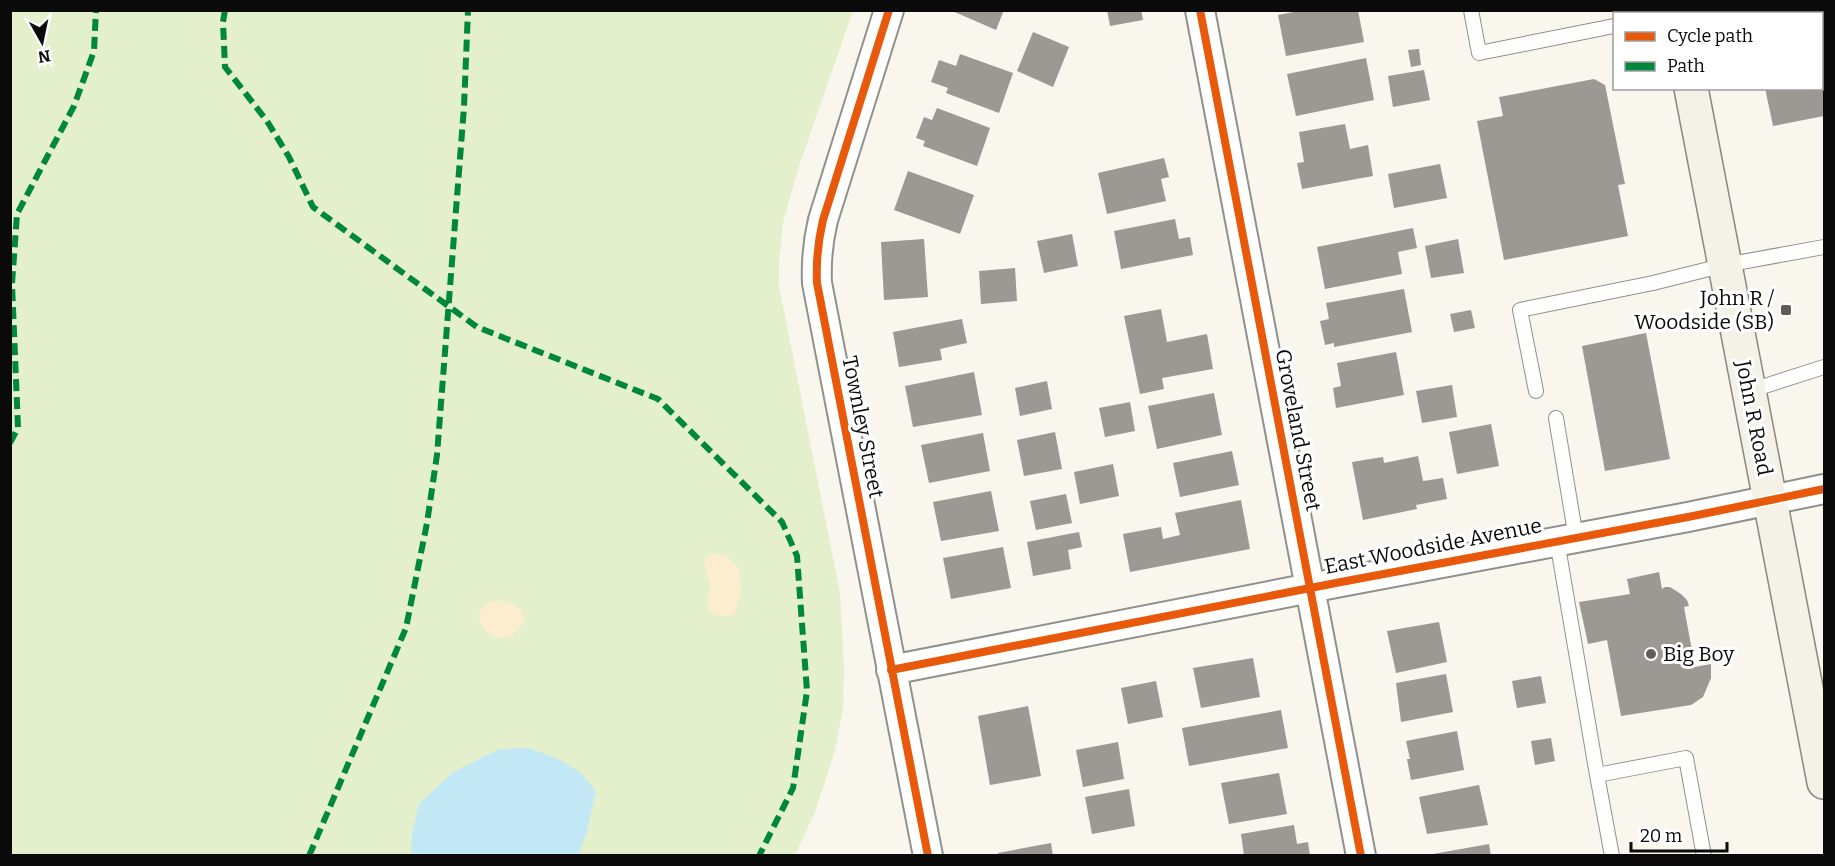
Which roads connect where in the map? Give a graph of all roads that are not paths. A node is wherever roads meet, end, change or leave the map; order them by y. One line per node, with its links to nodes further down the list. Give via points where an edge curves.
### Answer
1 (889, 10): 16 (street, Townley Street, via 823,220 816,265)
2 (1200, 10): 15 (street, Groveland Street)
3 (1471, 10): 4 (lane, via 1479,53)
4 (1613, 26)
5 (1691, 90): 7 (main road, John R Road)
6 (1824, 247): 7 (lane)
7 (1725, 265): 9 (lane, via 1520,310); 10 (main road, John R Road)
8 (1824, 367): 10 (lane)
9 (1536, 391)
10 (1749, 391): 13 (main road, John R Road)
11 (1556, 418): 14 (lane)
12 (1824, 489): 13 (street, East Woodside Avenue)
13 (1770, 501): 14 (street, East Woodside Avenue); 18 (main road, John R Road)
14 (1567, 540): 15 (street, East Woodside Avenue); 17 (lane)
15 (1309, 588): 16 (street, East Woodside Avenue); 20 (street, Groveland Street)
16 (891, 670): 19 (street, Townley Street)
17 (1597, 775): 21 (lane); 22 (lane, via 1686,758)
18 (1824, 782)
19 (927, 855)
20 (1361, 855)
21 (1612, 855)
22 (1704, 855)

